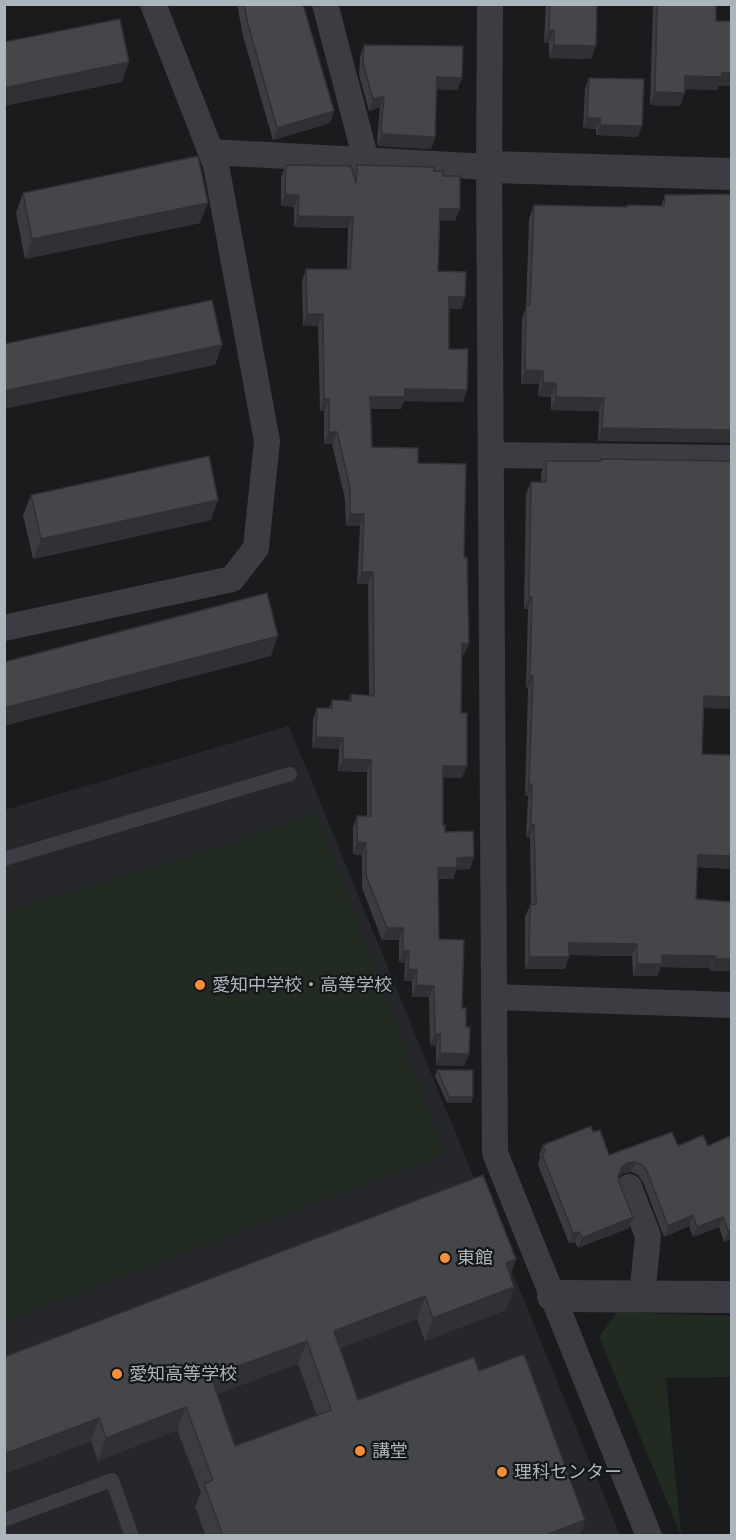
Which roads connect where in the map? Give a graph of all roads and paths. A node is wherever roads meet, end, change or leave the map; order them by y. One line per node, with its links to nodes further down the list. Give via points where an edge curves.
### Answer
1 (153, 4): 4 (street)
2 (325, 4): 5 (street)
3 (490, 4): 6 (street)
4 (211, 152): 5 (street); 10 (street, via 267,441 256,548 232,579)
5 (366, 160): 6 (street)
6 (489, 166): 7 (street); 8 (street)
7 (732, 174)
8 (491, 455): 9 (street); 13 (street)
9 (732, 458)
10 (4, 628)
11 (290, 774): 12 (lane)
12 (4, 859)
13 (494, 997): 14 (street); 16 (street, via 495,1153)
14 (732, 1005)
15 (628, 1187): 17 (street, via 648,1236)
16 (553, 1296): 17 (street); 21 (street)
17 (642, 1297): 18 (street)
18 (732, 1297)
19 (4, 1520): 20 (lane, via 112,1480)
20 (132, 1536)
21 (649, 1536)

